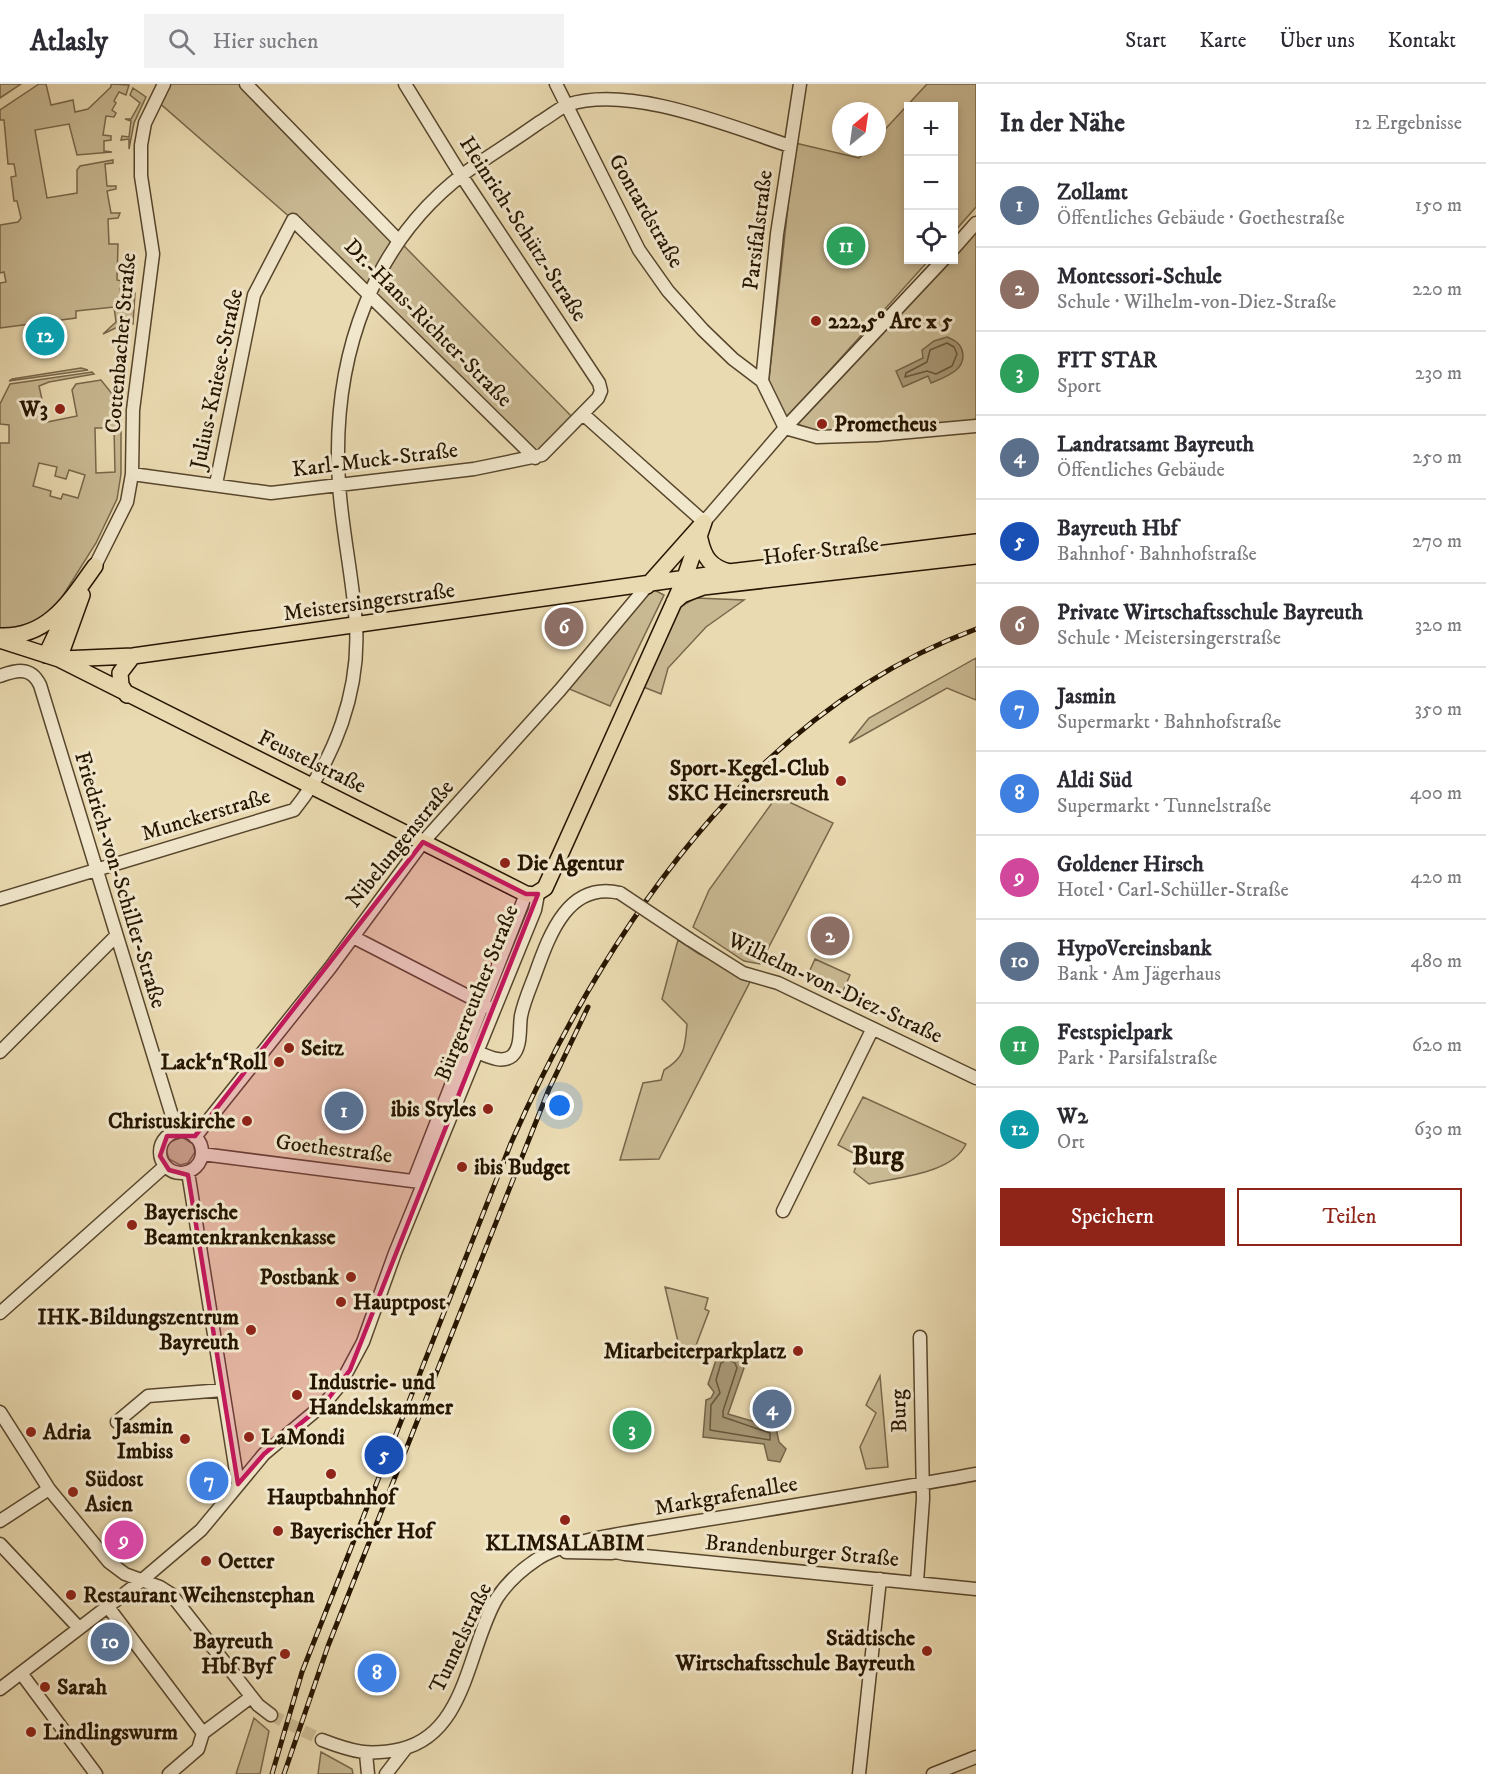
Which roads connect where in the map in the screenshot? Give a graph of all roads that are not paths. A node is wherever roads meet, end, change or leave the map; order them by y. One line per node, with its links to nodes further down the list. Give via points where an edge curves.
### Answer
1 (164, 84): 21 (street, Cottenbacher Straße, via 145,123 141,145 141,176 153,254 133,410)
2 (246, 84): 11 (street)
3 (405, 84): 8 (street, Heinrich-Schütz-Straße)
4 (556, 84): 6 (street, Gontardstraße)
5 (800, 84): 7 (street, Parsifalstraße)
6 (566, 105): 7 (street, via 622,97 648,101); 8 (street, Munckerstraße); 15 (street, Gontardstraße, via 628,230 668,291 733,359)
7 (790, 146): 15 (street, Parsifalstraße)
8 (461, 175): 11 (street, Munckerstraße); 16 (street, Heinrich-Schütz-Straße, via 599,383)
9 (293, 220): 14 (street, Dr.-Hans-Richter-Straße); 22 (street, Julius-Kniese-Straße, via 254,295)
10 (976, 223): 12 (street)
11 (398, 240): 14 (street, Munckerstraße)
12 (958, 243)
13 (939, 264): 19 (street)
14 (368, 293): 20 (street, Dr.-Hans-Richter-Straße); 23 (street, Munckerstraße, via 355,330 341,401)
15 (762, 381): 19 (street, Gontardstraße)
16 (598, 398): 17 (street, Karl-Muck-Straße)
17 (584, 415): 20 (street, Karl-Muck-Straße, via 549,451); 24 (street)
18 (976, 426): 19 (street, via 817,437)
19 (785, 428): 24 (street)
20 (535, 458): 23 (street, Karl-Muck-Straße)
21 (132, 474): 22 (street, Karl-Muck-Straße); 30 (street, Cottenbacher Straße, via 124,510)
22 (216, 484): 23 (street, Karl-Muck-Straße, via 271,493)
23 (339, 486): 36 (street, Munckerstraße)
24 (704, 522): 25 (main road, Bürgerreuther Straße); 27 (main road)
25 (700, 539): 29 (main road, Bürgerreuther Straße); 31 (main road, via 710,564)
26 (976, 542): 31 (main road, Hofer Straße)
27 (680, 548): 29 (main road, via 689,555); 33 (main road)
28 (976, 556): 35 (main road, Hofer Straße, via 703,587)
29 (691, 563): 32 (main road, Bürgerreuther Straße)
30 (95, 566): 34 (main road); 40 (main road)
31 (729, 572): 32 (main road, Hofer Straße)
32 (684, 580): 33 (main road, Meistersingerstraße); 35 (main road, Bürgerreuther Straße)
33 (647, 586): 36 (main road, Meistersingerstraße); 44 (street, Nibelungenstraße, via 560,690)
34 (75, 593): 37 (main road, via 59,614 40,629); 40 (main road)
35 (674, 602): 46 (main road, Bürgerreuther Straße)
36 (356, 627): 39 (main road, Meistersingerstraße); 43 (street, Munckerstraße, via 349,703)
37 (0, 636)
38 (0, 640): 40 (main road)
39 (134, 656): 40 (main road, Meistersingerstraße); 42 (main road, via 120,673)
40 (52, 657): 42 (main road, Feustelstraße)
41 (0, 675): 45 (street, Friedrich-von-Schiller-Straße, via 25,671 40,684)
42 (127, 695): 43 (main road, Feustelstraße)
43 (312, 788): 44 (main road, Feustelstraße); 45 (street, Munckerstraße, via 294,810)
44 (423, 842): 46 (main road, Feustelstraße); 49 (street, Nibelungenstraße)
45 (96, 871): 47 (street, Munckerstraße); 48 (street, Friedrich-von-Schiller-Straße)
46 (536, 892): 50 (street, Bürgerreuther Straße)
47 (0, 899)
48 (116, 937): 52 (street); 55 (street, Friedrich-von-Schiller-Straße)
49 (353, 937): 50 (street); 56 (street, Nibelungenstraße)
50 (489, 1007): 53 (street, Bürgerreuther Straße); 60 (street, Bürgerreuther Straße)
51 (872, 1030): 53 (street, Wilhelm-von-Diez-Straße, bridge, via 778,983 743,973 620,893 603,891 572,903 550,932 524,1006 515,1053 497,1059); 54 (street, Wilhelm-von-Diez-Straße); 61 (street)
52 (0, 1052)
53 (477, 1052): 60 (street, Bürgerreuther Straße)
54 (976, 1078)
55 (177, 1132): 56 (street); 58 (street, via 167,1136 161,1145 160,1156)
56 (195, 1137): 57 (street)
57 (202, 1154): 59 (street); 60 (street, Goethestraße)
58 (165, 1166): 59 (street, via 174,1172); 62 (street)
59 (188, 1172): 64 (street)
60 (419, 1182): 69 (street, Bürgerreuther Straße, via 350,1370 334,1392 264,1454)
61 (783, 1211)
62 (0, 1313)
63 (920, 1337): 68 (street, Burg)
64 (223, 1390): 66 (street, via 148,1396); 69 (street)
65 (0, 1412): 70 (street)
66 (117, 1422)
67 (976, 1473): 68 (street, Markgrafenallee)
68 (923, 1483): 72 (street, Markgrafenallee); 78 (street)
69 (238, 1484): 77 (street, Bürgerreuther Straße, via 206,1525)
70 (49, 1489): 71 (street); 77 (street, via 109,1563)
71 (0, 1521)
72 (597, 1540): 74 (street, Brandenburger Straße, via 610,1551); 75 (street, Markgrafenallee)
73 (1, 1545): 81 (street)
74 (625, 1554): 75 (street, Brandenburger Straße); 76 (street, Brandenburger Straße)
75 (543, 1555): 88 (street, Tunnelstraße, via 513,1578 496,1600 447,1717 423,1741)
76 (880, 1580): 78 (street, Brandenburger Straße); 96 (street)
77 (141, 1581): 80 (street, Bürgerreuther Straße); 84 (street, via 171,1594)
78 (916, 1582): 79 (street, Brandenburger Straße)
79 (976, 1588)
80 (108, 1607): 81 (street, Bürgerreuther Straße); 86 (street)
81 (79, 1628): 82 (street, Bürgerreuther Straße)
82 (21, 1673): 83 (street, Bürgerreuther Straße); 91 (street)
83 (1, 1687)
84 (251, 1696): 85 (street); 86 (street)
85 (271, 1715)
86 (203, 1733): 92 (street, via 198,1749)
87 (322, 1740): 89 (street, Tunnelstraße)
88 (406, 1748): 89 (street, Tunnelstraße); 95 (street)
89 (371, 1754): 93 (street); 94 (street)
90 (976, 1757): 97 (street)
91 (96, 1774)
92 (169, 1774)
93 (369, 1774)
94 (375, 1774)
95 (386, 1774)
96 (859, 1774)
97 (933, 1774)

